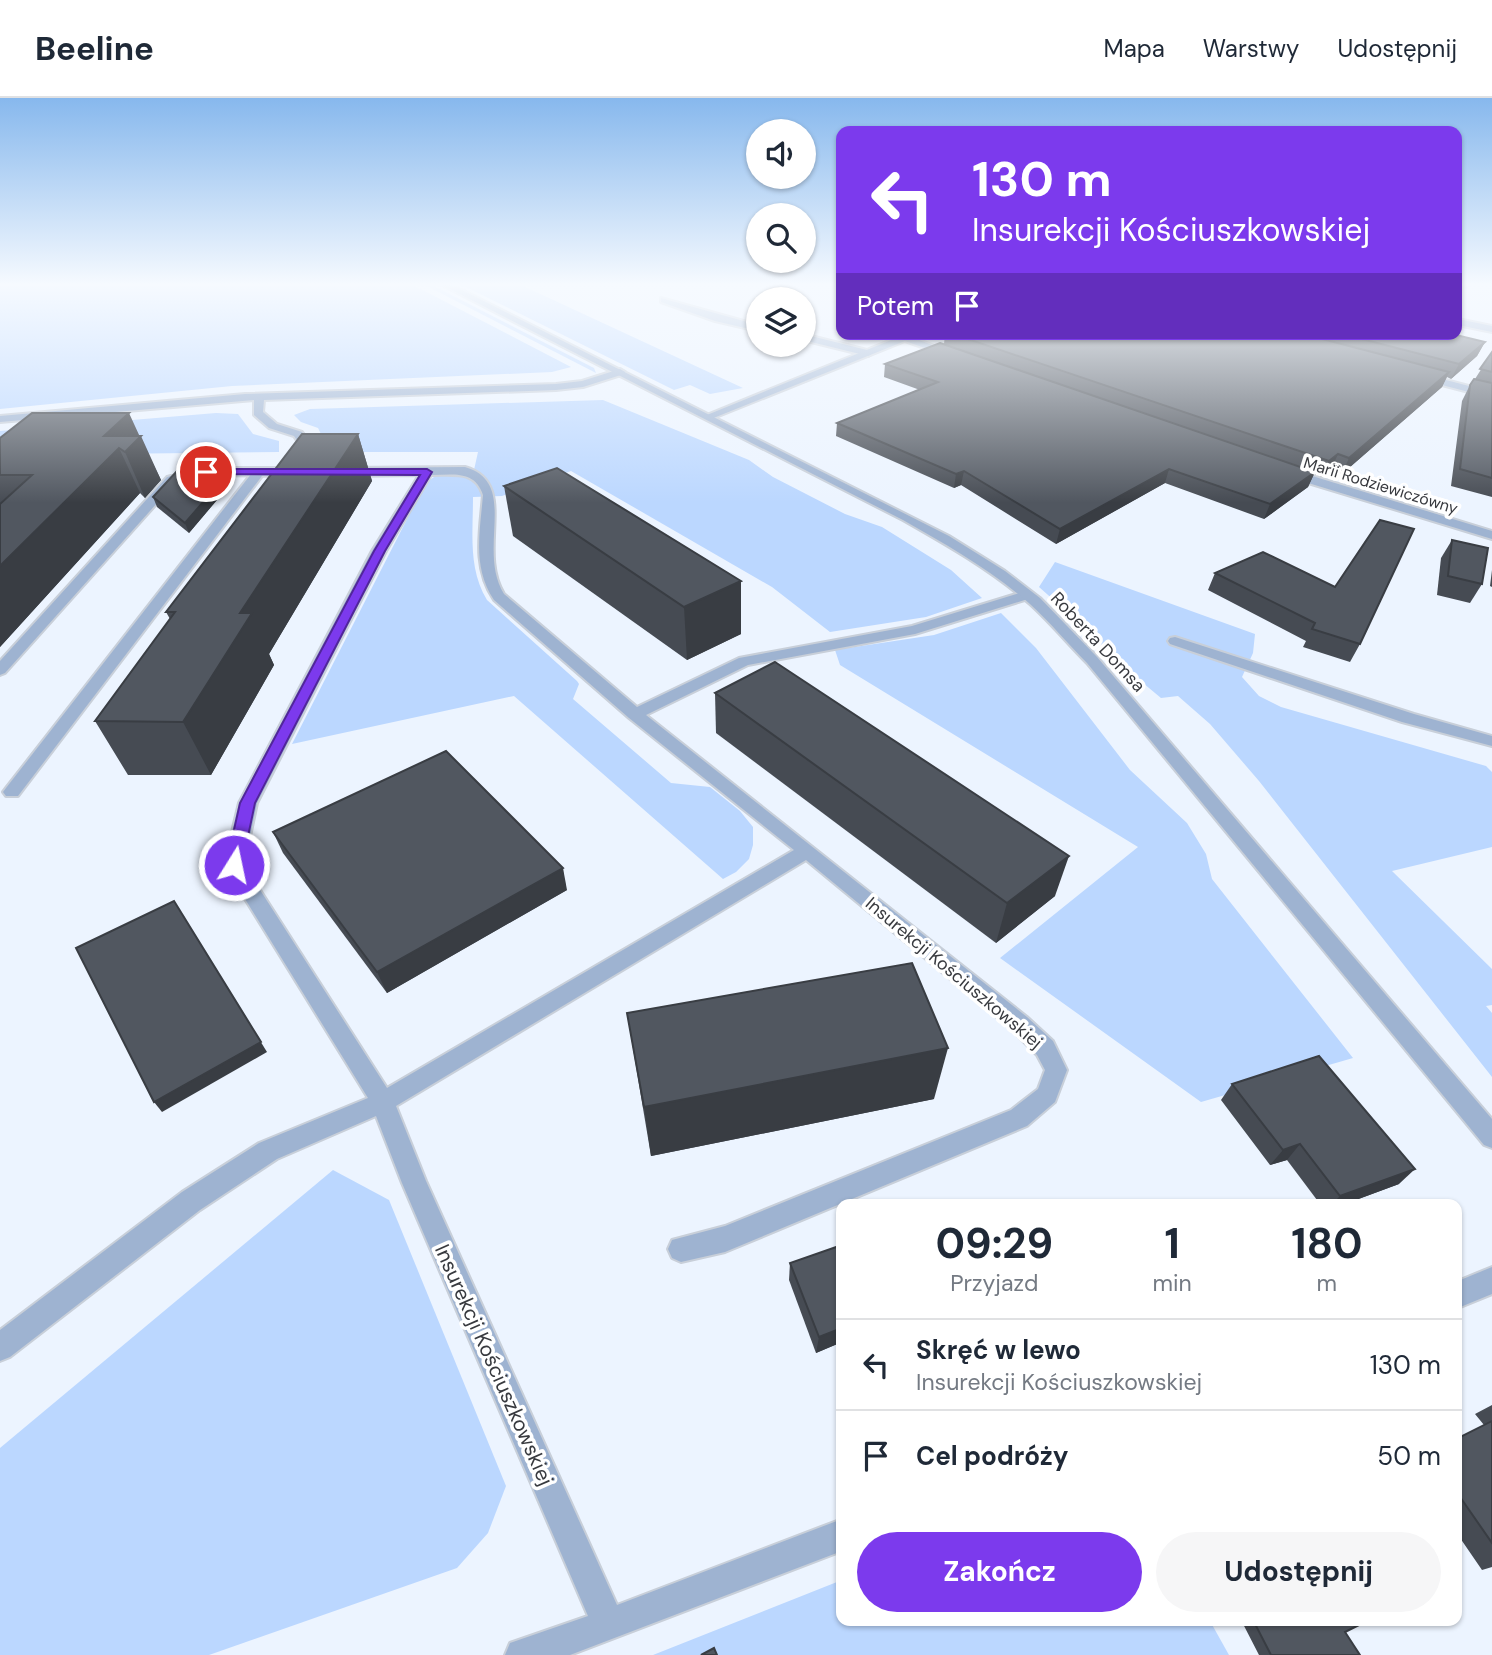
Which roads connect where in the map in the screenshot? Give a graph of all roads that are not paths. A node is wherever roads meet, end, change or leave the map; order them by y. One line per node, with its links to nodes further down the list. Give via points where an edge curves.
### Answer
1 (592, 358): 5 (street, Roberta Domsa)
2 (857, 358): 9 (street)
3 (962, 358): 4 (street)
4 (968, 360)
5 (621, 372): 8 (street, via 556,387); 9 (street, Roberta Domsa)
6 (1401, 372): 7 (street)
7 (1492, 395)
8 (259, 397): 10 (street); 13 (street, via 258,413 273,426 299,433 309,449)
9 (707, 416): 16 (street, Roberta Domsa, via 942,537)
10 (0, 419)
11 (1277, 469): 15 (street, Marii Rodziewiczówny)
12 (259, 472): 13 (street, Insurekcji Kościuszkowskiej); 18 (street, Insurekcji Kościuszkowskiej, via 179,472); 21 (street)
13 (314, 472): 14 (street, Insurekcji Kościuszkowskiej)
14 (427, 472): 19 (street, Insurekcji Kościuszkowskiej, via 465,471 480,476 489,495 486,571 490,584 499,597); 23 (street, Insurekcji Kościuszkowskiej, via 379,551 248,803 234,865)
15 (1492, 535)
16 (1026, 595): 19 (street, via 915,630 744,661); 24 (street, Roberta Domsa, via 1092,660)
17 (1175, 641): 20 (street)
18 (0, 670)
19 (635, 714): 22 (street, Insurekcji Kościuszkowskiej)
20 (1492, 741)
21 (12, 792)
22 (807, 851): 23 (street); 25 (street, Insurekcji Kościuszkowskiej, via 1019,1023 1045,1048 1056,1070 1046,1095 1019,1118 725,1239)
23 (383, 1102): 28 (street, via 268,1151 191,1201); 30 (street, Insurekcji Kościuszkowskiej, via 414,1183)
24 (1492, 1137)
25 (681, 1249)
26 (1492, 1280): 27 (street)
27 (1462, 1293)
28 (0, 1347)
29 (836, 1537): 30 (street)
30 (609, 1625): 31 (street)
31 (522, 1655)

